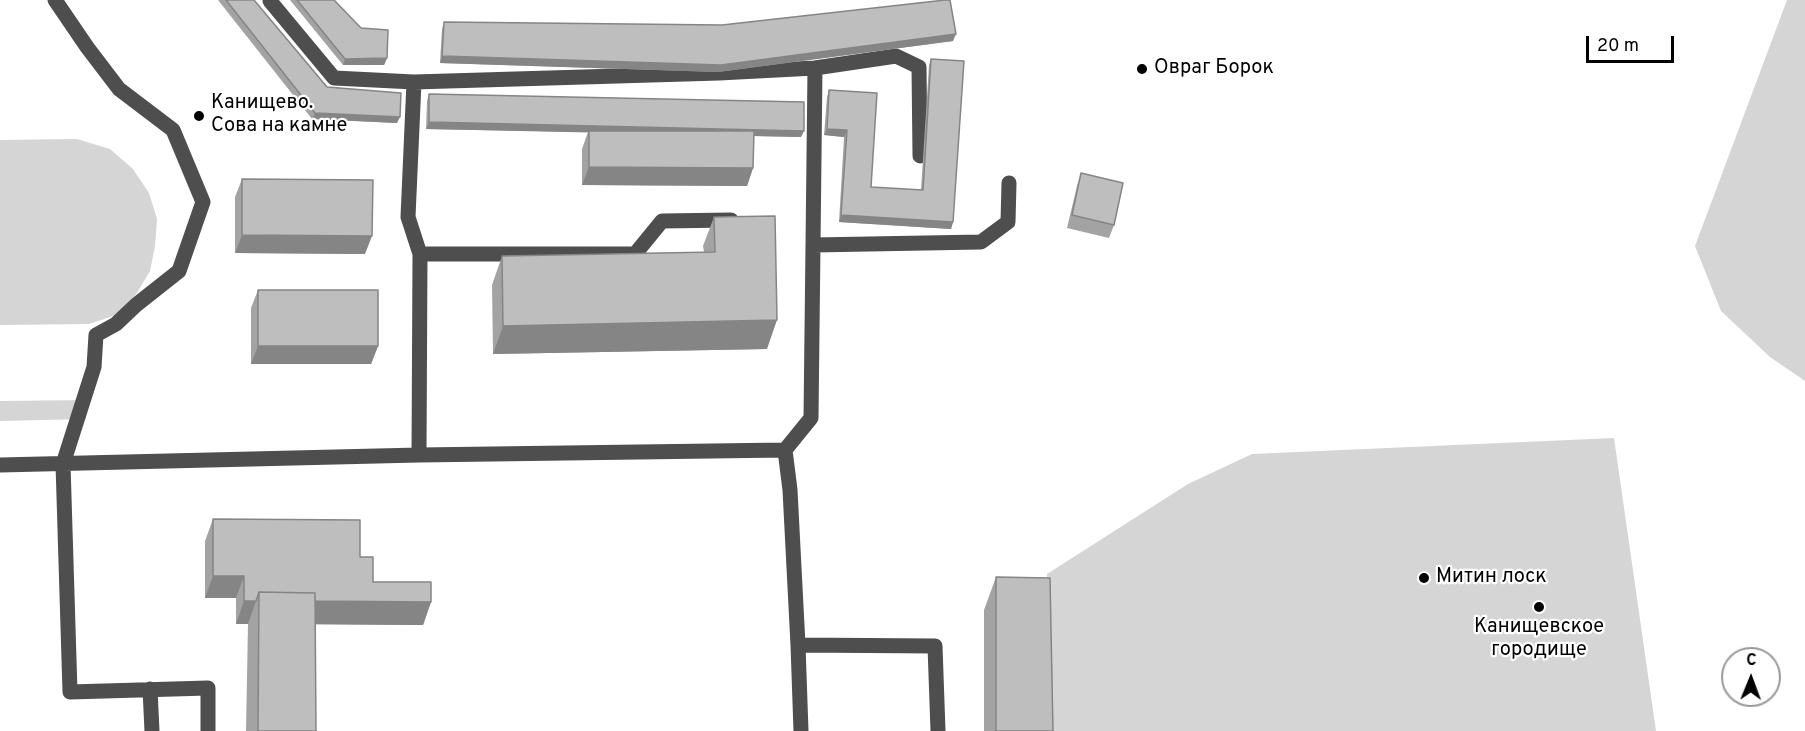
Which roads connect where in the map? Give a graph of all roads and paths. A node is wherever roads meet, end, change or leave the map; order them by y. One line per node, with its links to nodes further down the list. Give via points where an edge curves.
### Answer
1 (56, 0): 12 (street, via 119,89 173,130 204,202 179,271 116,324 96,335 94,367)
2 (270, 1): 4 (street, via 334,78)
3 (815, 68): 4 (street); 5 (street, via 896,56 919,67); 8 (street)
4 (414, 82): 9 (street, via 408,217)
5 (920, 156)
6 (1009, 183): 8 (street, via 1008,222 981,242)
7 (746, 219): 9 (street, via 662,221 635,254)
8 (813, 245): 10 (street, via 811,418)
9 (420, 254): 11 (street)
10 (785, 450): 11 (street); 14 (street)
11 (419, 455): 12 (street)
12 (63, 464): 13 (street); 15 (street, via 69,692)
13 (0, 465)
14 (798, 645): 18 (street); 19 (street, via 935,646)
15 (150, 689): 16 (street); 17 (street, via 208,688)
16 (152, 731)
17 (208, 731)
18 (801, 731)
19 (938, 731)

